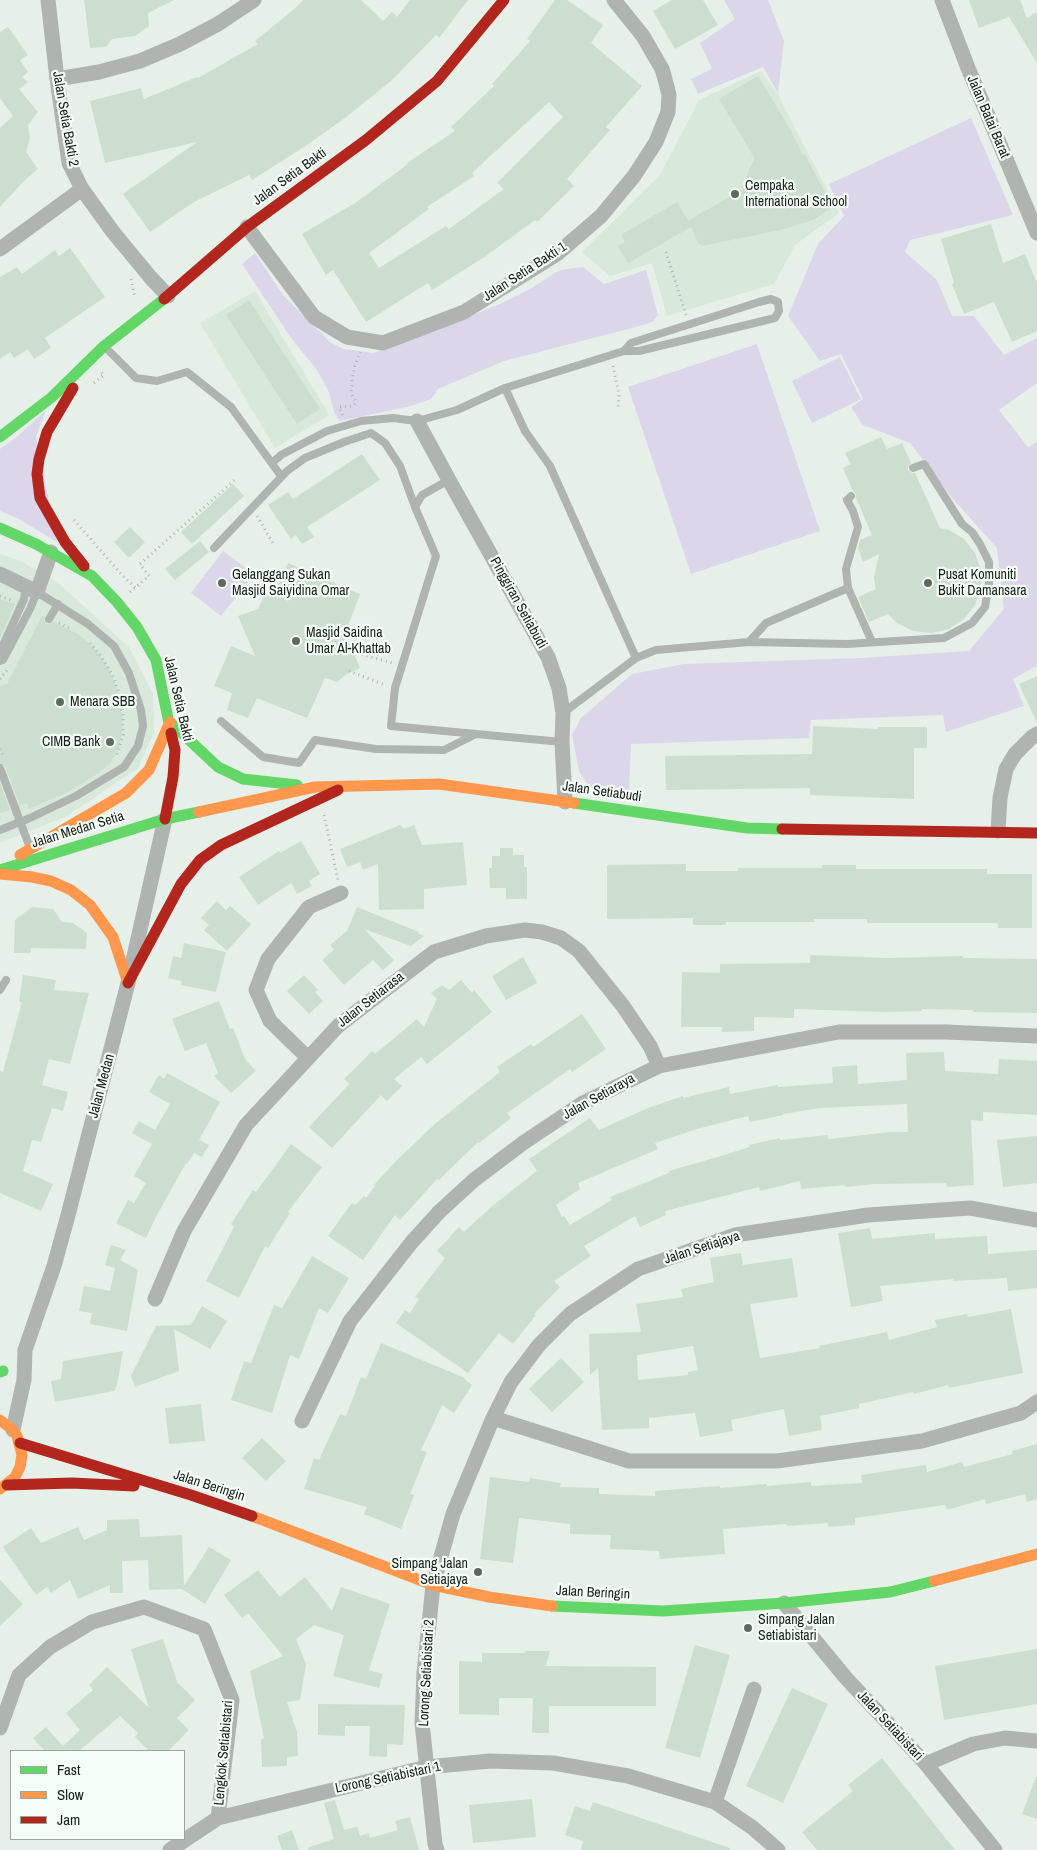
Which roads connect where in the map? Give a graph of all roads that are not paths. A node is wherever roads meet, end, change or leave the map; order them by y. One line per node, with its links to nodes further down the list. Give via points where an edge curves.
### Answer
1 (48, 0): 6 (street, Jalan Setia Bakti 2)
2 (254, 0): 6 (street, via 218,24 148,57 99,72)
3 (504, 0): 8 (street, Jalan Setia Bakti, via 437,81 366,140)
4 (614, 0): 8 (street, Jalan Setia Bakti 1, via 644,36 662,69 669,95 668,112 656,142 634,176 601,216 557,254 464,312 383,343 347,337 314,317)
5 (942, 0): 9 (street, Jalan Batai Barat)
6 (57, 80): 7 (street, Jalan Setia Bakti 2, via 69,163)
7 (82, 189): 10 (street); 11 (street, Jalan Setia Bakti 2)
8 (247, 227): 11 (street, Jalan Setia Bakti)
9 (1037, 233)
10 (0, 249)
11 (168, 296): 12 (street, Jalan Setia Bakti)
12 (104, 346): 14 (street, Jalan Setia Bakti); 18 (lane, via 136,378 157,381 187,372 231,407)
13 (624, 351): 13 (lane, via 631,343 759,302 778,302 776,318 639,351); 15 (lane)
14 (87, 364): 17 (street, Jalan Setia Bakti, via 52,397); 28 (street, Jalan Setia Bakti, via 47,432 38,459 37,474 40,498 51,519)
15 (505, 388): 16 (lane, via 457,410); 36 (lane, via 525,431 550,466)
16 (417, 420): 18 (lane, via 361,421 327,430); 21 (street, Pinggiran Setiabudi)
17 (0, 437)
18 (272, 463): 20 (lane)
19 (913, 468): 34 (lane, via 924,464 962,524 980,544 989,562 990,583 985,606 972,623 944,638)
20 (281, 476): 23 (lane, via 305,458 371,433 385,443 400,466); 25 (lane)
21 (449, 480): 23 (lane, via 422,495); 38 (street, Pinggiran Setiabudi, via 548,657 559,688)
22 (851, 496): 29 (lane, via 847,500 858,527 846,569)
23 (415, 507): 41 (lane, via 436,556 395,688 391,726)
24 (0, 528): 26 (street, Jalan Setia Bakti)
25 (214, 548)
26 (52, 552): 28 (street, Jalan Setia Bakti); 30 (street)
27 (0, 574): 30 (street)
28 (92, 576): 40 (street, Jalan Setia Bakti, via 138,627 156,660)
29 (848, 588): 33 (lane, via 766,623); 34 (lane)
30 (31, 589): 31 (lane); 35 (lane, via 26,593); 37 (lane, via 30,609)
31 (58, 604): 32 (lane); 49 (lane, via 114,646 129,673 143,726 138,746 124,767 76,796)
32 (50, 619)
33 (749, 642): 34 (lane); 36 (lane, via 656,650)
34 (872, 642)
35 (0, 652)
36 (636, 658): 38 (lane)
37 (0, 661)
38 (562, 713): 43 (street, Pinggiran Setiabudi)
39 (221, 721): 41 (lane, via 263,756 299,763 316,740 376,749 444,750)
40 (170, 722): 46 (street, via 218,767 243,780); 48 (street, Jalan Setia Bakti, via 175,750); 53 (street, via 149,770 126,793)
41 (475, 734): 43 (lane)
42 (1037, 734): 51 (street, via 1015,754 1006,770)
43 (562, 742): 47 (street, Pinggiran Setiabudi)
44 (0, 768): 49 (lane)
45 (344, 786): 46 (street, Jalan Setiabudi); 47 (street, Jalan Setiabudi, via 439,784); 58 (street, via 220,846 200,860 181,884)
46 (315, 787): 48 (street, Jalan Setiabudi)
47 (565, 802): 51 (street, Jalan Setiabudi, via 747,828)
48 (166, 819): 54 (street, Jalan Medan Setia); 58 (street, Jalan Medan)
49 (20, 822): 50 (lane); 53 (lane)
50 (0, 830)
51 (998, 831): 52 (street, Jalan Setiabudi)
52 (1037, 832)
53 (31, 849): 54 (street)
54 (0, 868)
55 (0, 874): 58 (street, via 51,881 71,890 90,906 113,937)
56 (341, 893): 61 (street, via 309,907 268,959 256,990 270,1021)
57 (6, 980): 59 (lane)
58 (128, 983): 65 (street, Jalan Medan, via 54,1266)
59 (0, 990)
60 (1037, 1036): 62 (street, Jalan Setiaraya, via 840,1032)
61 (308, 1058): 62 (street, Jalan Setiarasa, via 338,1026 434,952 486,936 526,930 561,938 579,951 623,1006 650,1046); 64 (street, Jalan Setiarasa, via 246,1125 184,1231)
62 (658, 1066): 70 (street, Jalan Setiaraya, via 583,1103 530,1138 474,1180 439,1212 350,1321)
63 (1037, 1220): 68 (street, Jalan Setiajaya, via 970,1208 868,1215 735,1235 638,1269 570,1314 511,1382)
64 (155, 1299)
65 (25, 1350): 66 (street, Jalan Medan); 71 (street, Jalan Medan)
66 (1, 1373)
67 (1037, 1402): 68 (street, via 1022,1413 922,1441 777,1461 629,1461)
68 (493, 1418): 75 (street, Jalan Setiajaya, via 453,1514)
69 (0, 1420): 71 (street)
70 (302, 1421)
71 (17, 1436): 72 (street, Jalan Beringin); 73 (street, via 22,1455 20,1466 15,1477)
72 (161, 1486): 73 (street, Jalan Beringin, via 72,1483); 75 (street, Jalan Beringin, via 296,1532)
73 (3, 1487)
74 (1037, 1554): 76 (street, Jalan Beringin, via 890,1592)
75 (433, 1585): 76 (street, Jalan Beringin, via 489,1597 577,1608 662,1611); 81 (street, Lorong Setiabistari 2, via 422,1722)
76 (784, 1603): 80 (street, Jalan Setiabistari, via 846,1678)
77 (754, 1689): 82 (street)
78 (0, 1728): 83 (street, Lengkok Setiabistari, via 20,1675 50,1646 92,1622 144,1606 204,1629 232,1700)
79 (1037, 1741): 80 (street, via 1005,1738 973,1744)
80 (926, 1764): 87 (street, Jalan Setiabistari)
81 (427, 1767): 82 (street, Lorong Setiabistari 1, via 490,1761 553,1763 628,1776); 83 (street, Lorong Setiabistari 1); 85 (street, Lorong Setiabistari 2)
82 (715, 1802): 86 (street, Lorong Setiabistari 1, via 754,1828)
83 (218, 1818): 84 (street, Lorong Setiabistari 1)
84 (170, 1850)
85 (437, 1850)
86 (778, 1850)
87 (995, 1850)

